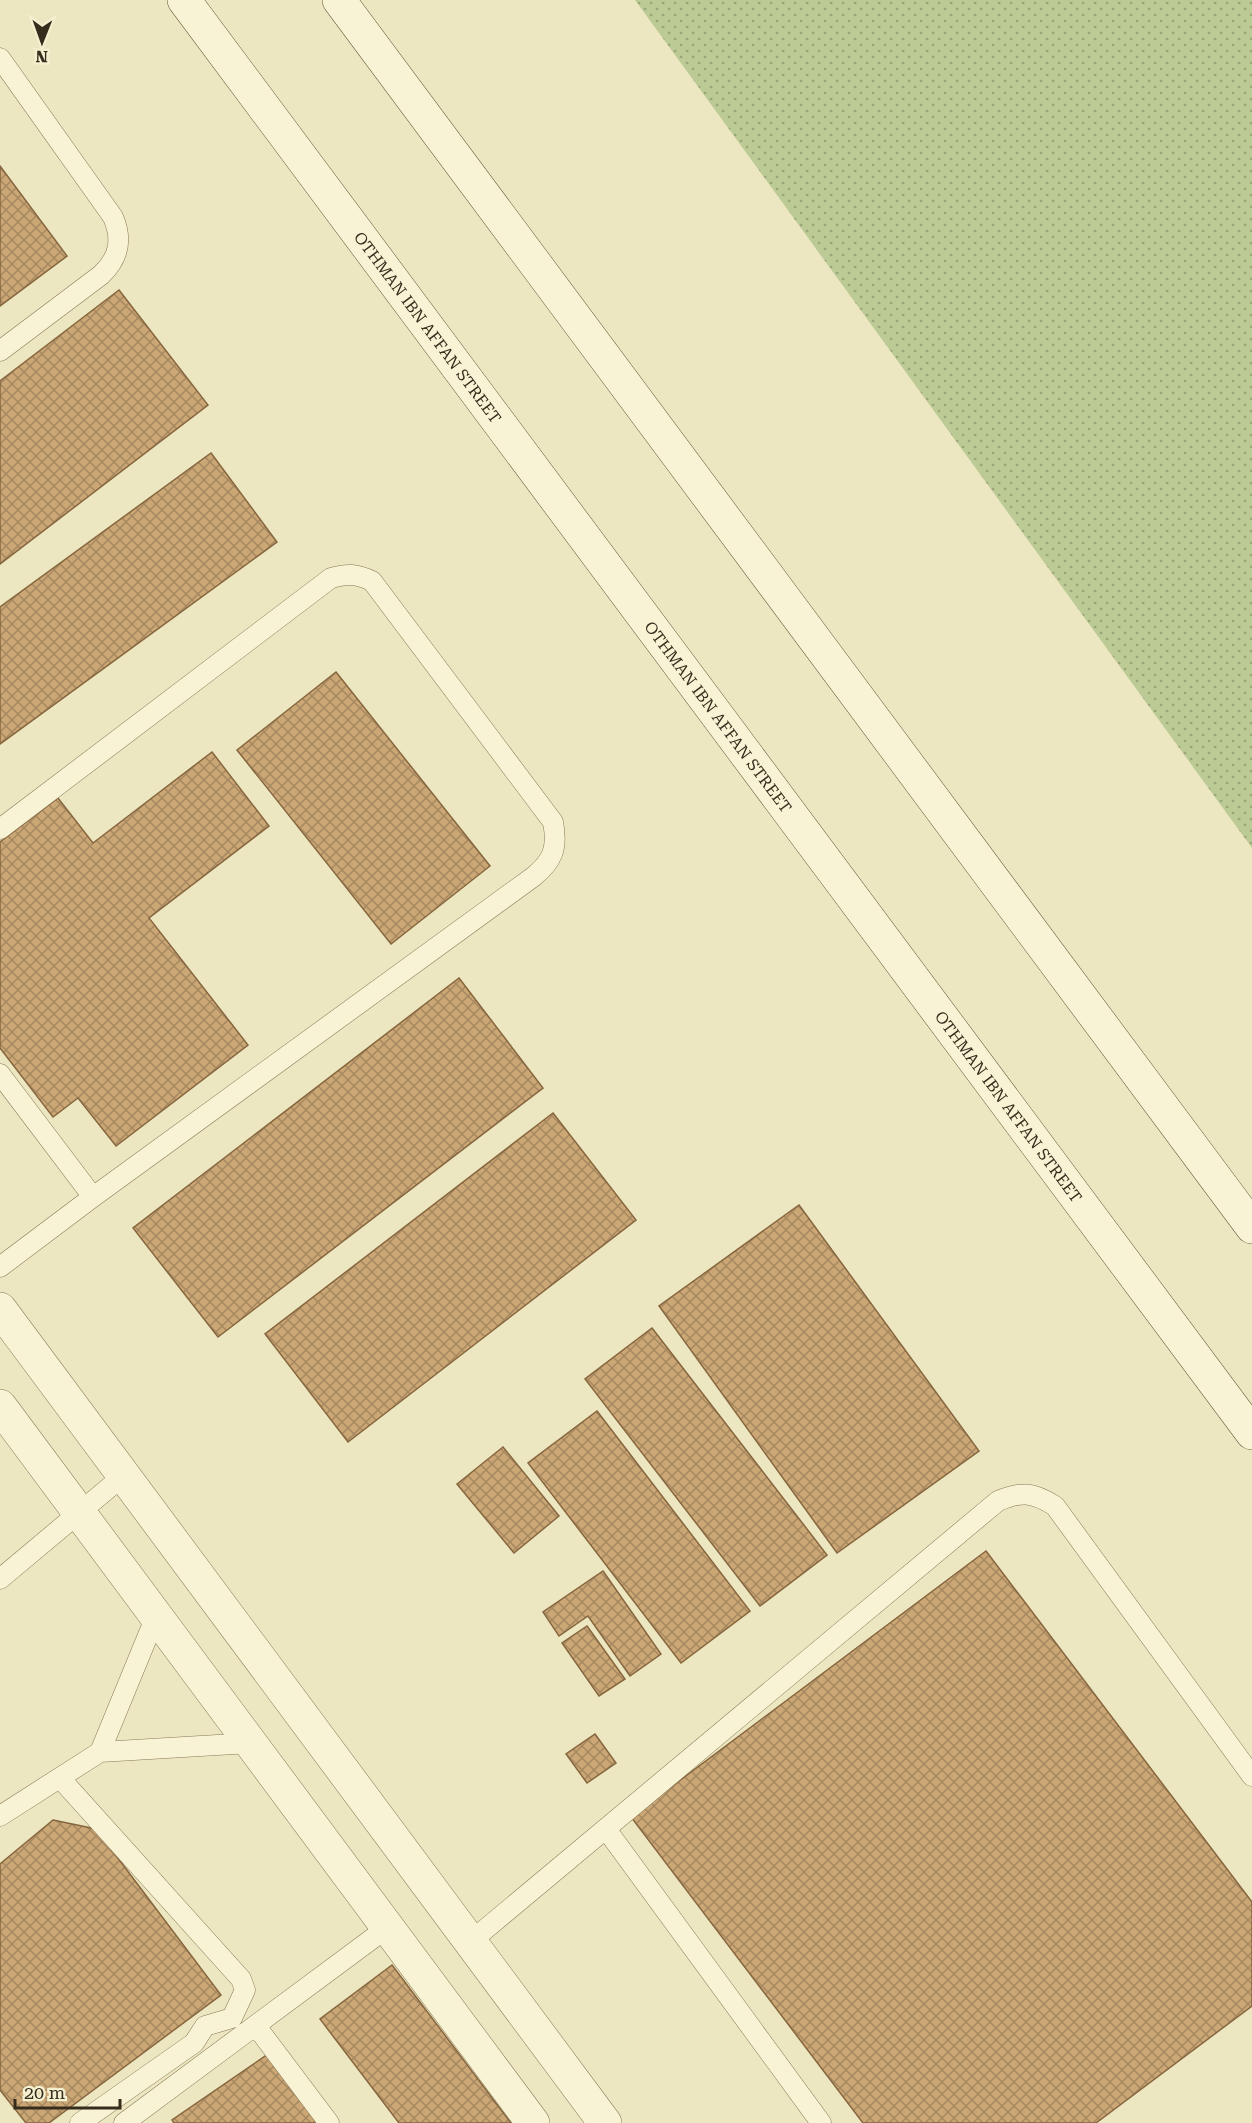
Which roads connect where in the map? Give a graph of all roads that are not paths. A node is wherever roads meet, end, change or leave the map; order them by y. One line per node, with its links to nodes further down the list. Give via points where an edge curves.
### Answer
1 (184, 0): 12 (main road, OTHMAN IBN AFFAN STREET)
2 (339, 0): 8 (main road)
3 (0, 58): 4 (lane, via 112,217 119,243 111,266)
4 (0, 351)
5 (0, 829): 7 (lane, via 331,578 345,574 372,581 553,822 556,837 546,867)
6 (0, 1074): 7 (lane)
7 (93, 1197): 9 (lane)
8 (1252, 1227)
9 (0, 1267)
10 (0, 1309): 13 (main road)
11 (0, 1406): 14 (main road)
12 (1252, 1433)
13 (123, 1476): 14 (lane); 24 (main road)
14 (79, 1513): 15 (lane); 16 (main road)
15 (0, 1579)
16 (156, 1616): 17 (main road); 18 (lane)
17 (250, 1743): 18 (lane); 23 (main road)
18 (100, 1752): 20 (lane)
19 (1252, 1776): 22 (lane, via 1055,1506 1029,1494 1015,1494 998,1501)
20 (60, 1778): 21 (lane); 26 (lane, via 241,1979 245,1990 232,2018 205,2026 194,2043)
21 (0, 1816)
22 (606, 1828): 24 (lane); 31 (lane)
23 (388, 1928): 25 (lane); 29 (main road)
24 (470, 1942): 30 (main road)
25 (256, 2026): 27 (lane); 28 (lane)
26 (80, 2123)
27 (124, 2123)
28 (329, 2123)
29 (533, 2123)
30 (604, 2123)
31 (821, 2123)

